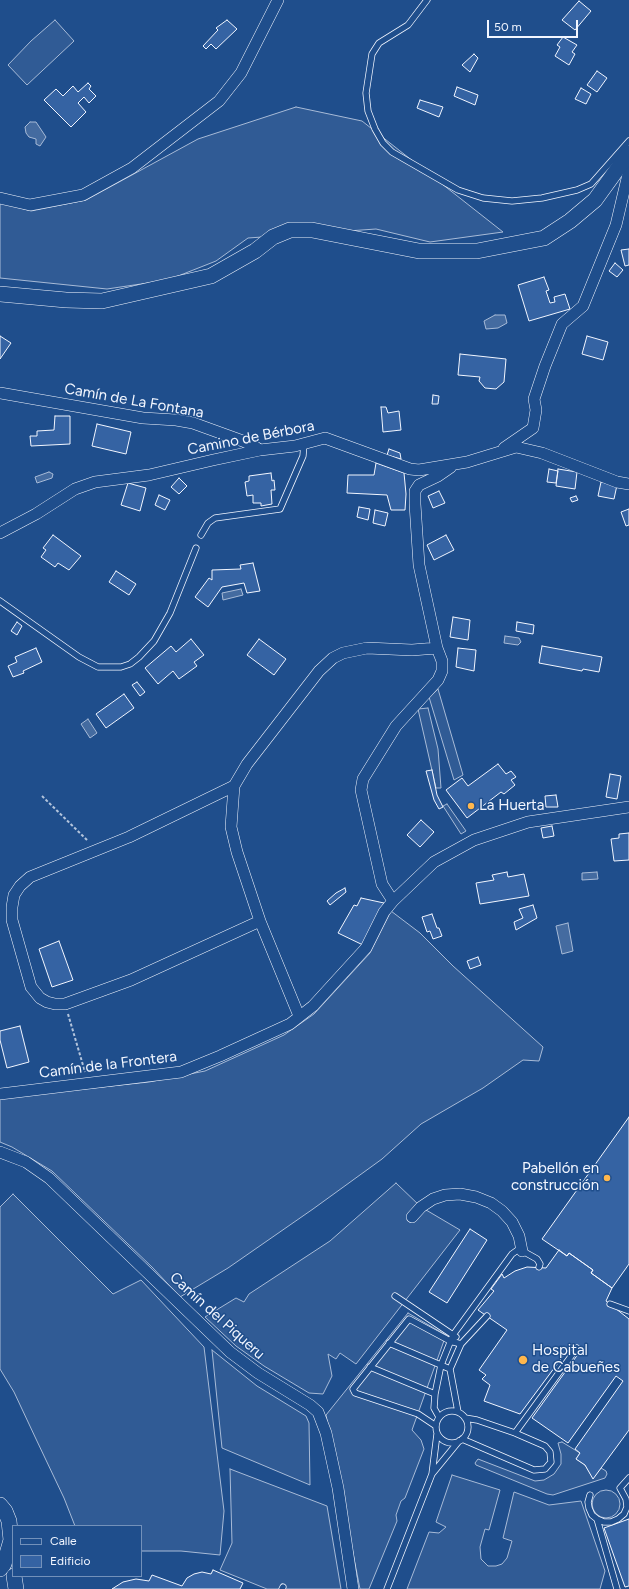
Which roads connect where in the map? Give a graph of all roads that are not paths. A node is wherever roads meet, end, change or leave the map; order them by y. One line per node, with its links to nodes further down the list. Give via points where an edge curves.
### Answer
1 (278, 0): 6 (street, via 241,73 218,101 132,168 83,195 30,204)
2 (427, 0): 3 (lane, via 408,25 379,43 372,54 366,93 368,110 383,144 392,152 458,190 483,198 512,201 542,198 591,184)
3 (629, 141)
4 (629, 153): 7 (street, via 595,200 544,238 478,251 419,251 312,230 290,230 273,237 255,251 211,276 102,301)
5 (629, 170): 11 (street, via 616,225 583,306 562,324 545,366 534,399 536,410 533,428)
6 (0, 198)
7 (0, 294)
8 (0, 393): 10 (street, Camín de La Fontana, via 142,418 193,423 251,444)
9 (304, 443): 10 (street, Camino de Bérbora); 12 (street, Camino de Bérbora, via 325,438 410,469); 15 (lane, via 303,456 280,509 215,518 208,523)
10 (260, 450): 14 (street, Camino de Bérbora, via 149,475 95,482 74,489 36,514)
11 (493, 454): 12 (street, Camino de Bérbora); 13 (street, Camino de Bérbora, via 516,447 542,453 617,482)
12 (453, 465): 18 (street, via 420,485 415,491 419,565)
13 (629, 484)
14 (0, 533)
15 (201, 535)
16 (196, 548): 17 (lane, via 170,613 154,641 130,664 121,667 98,668)
17 (0, 601)
18 (437, 648): 19 (street, via 367,648 333,658 319,671 247,764); 21 (street, via 442,661 442,671 438,680 396,726 363,779 361,790 382,884)
19 (234, 786): 22 (street, via 231,827); 22 (street, via 98,851 30,878 14,895 12,920 31,987 47,1002 54,1004 65,1004 132,980)
20 (629, 807): 21 (street, Camín de la Frontera, via 528,822 474,840 434,862)
21 (394, 901): 23 (street, Camín de la Frontera, via 384,912 366,948 313,1006)
22 (260, 921): 23 (street)
23 (300, 1016): 24 (street, Camín de la Frontera, via 290,1024 181,1072)
24 (0, 1094)
25 (0, 1152): 60 (street, Camín del Piqueru, via 26,1162 49,1178 230,1352 318,1412 326,1433 338,1488)
26 (412, 1217): 27 (street, via 433,1199 445,1195 476,1196 502,1211 512,1222 519,1236)
27 (522, 1252): 28 (lane, via 537,1259); 33 (lane, via 519,1249 512,1254)
28 (540, 1267)
29 (395, 1296): 33 (lane)
30 (610, 1304): 31 (lane)
31 (629, 1311)
32 (487, 1316): 36 (lane)
33 (453, 1334): 34 (lane); 36 (lane)
34 (450, 1341): 35 (lane, via 409,1319); 36 (lane); 38 (lane)
35 (389, 1343): 38 (lane); 39 (lane)
36 (461, 1344): 40 (lane)
37 (577, 1348): 46 (lane)
38 (441, 1365): 40 (lane); 41 (lane)
39 (370, 1367): 41 (lane); 45 (lane, via 352,1389 355,1393 418,1414)
40 (450, 1369): 42 (lane)
41 (436, 1394): 43 (lane, via 434,1408)
42 (458, 1412): 43 (lane, via 448,1411); 44 (lane)
43 (439, 1417): 45 (lane)
44 (465, 1418): 46 (lane); 48 (lane, via 467,1432)
45 (436, 1426): 47 (lane)
46 (515, 1433): 48 (lane, via 545,1446 550,1452 550,1462 545,1469 534,1470)
47 (437, 1434): 48 (lane, via 449,1443); 49 (lane)
48 (460, 1440): 49 (lane)
49 (432, 1474): 61 (lane)
50 (629, 1478): 52 (lane, via 620,1488)
51 (590, 1495): 54 (lane, via 589,1508)
52 (628, 1499): 54 (lane, via 624,1514 618,1519 604,1522)
53 (0, 1505): 55 (street, via 9,1521)
54 (597, 1519): 62 (lane)
55 (11, 1540): 56 (street); 57 (street)
56 (12, 1554)
57 (0, 1569)
58 (14, 1577): 59 (street)
59 (16, 1589)
60 (353, 1589)
61 (387, 1589)
62 (617, 1589)

